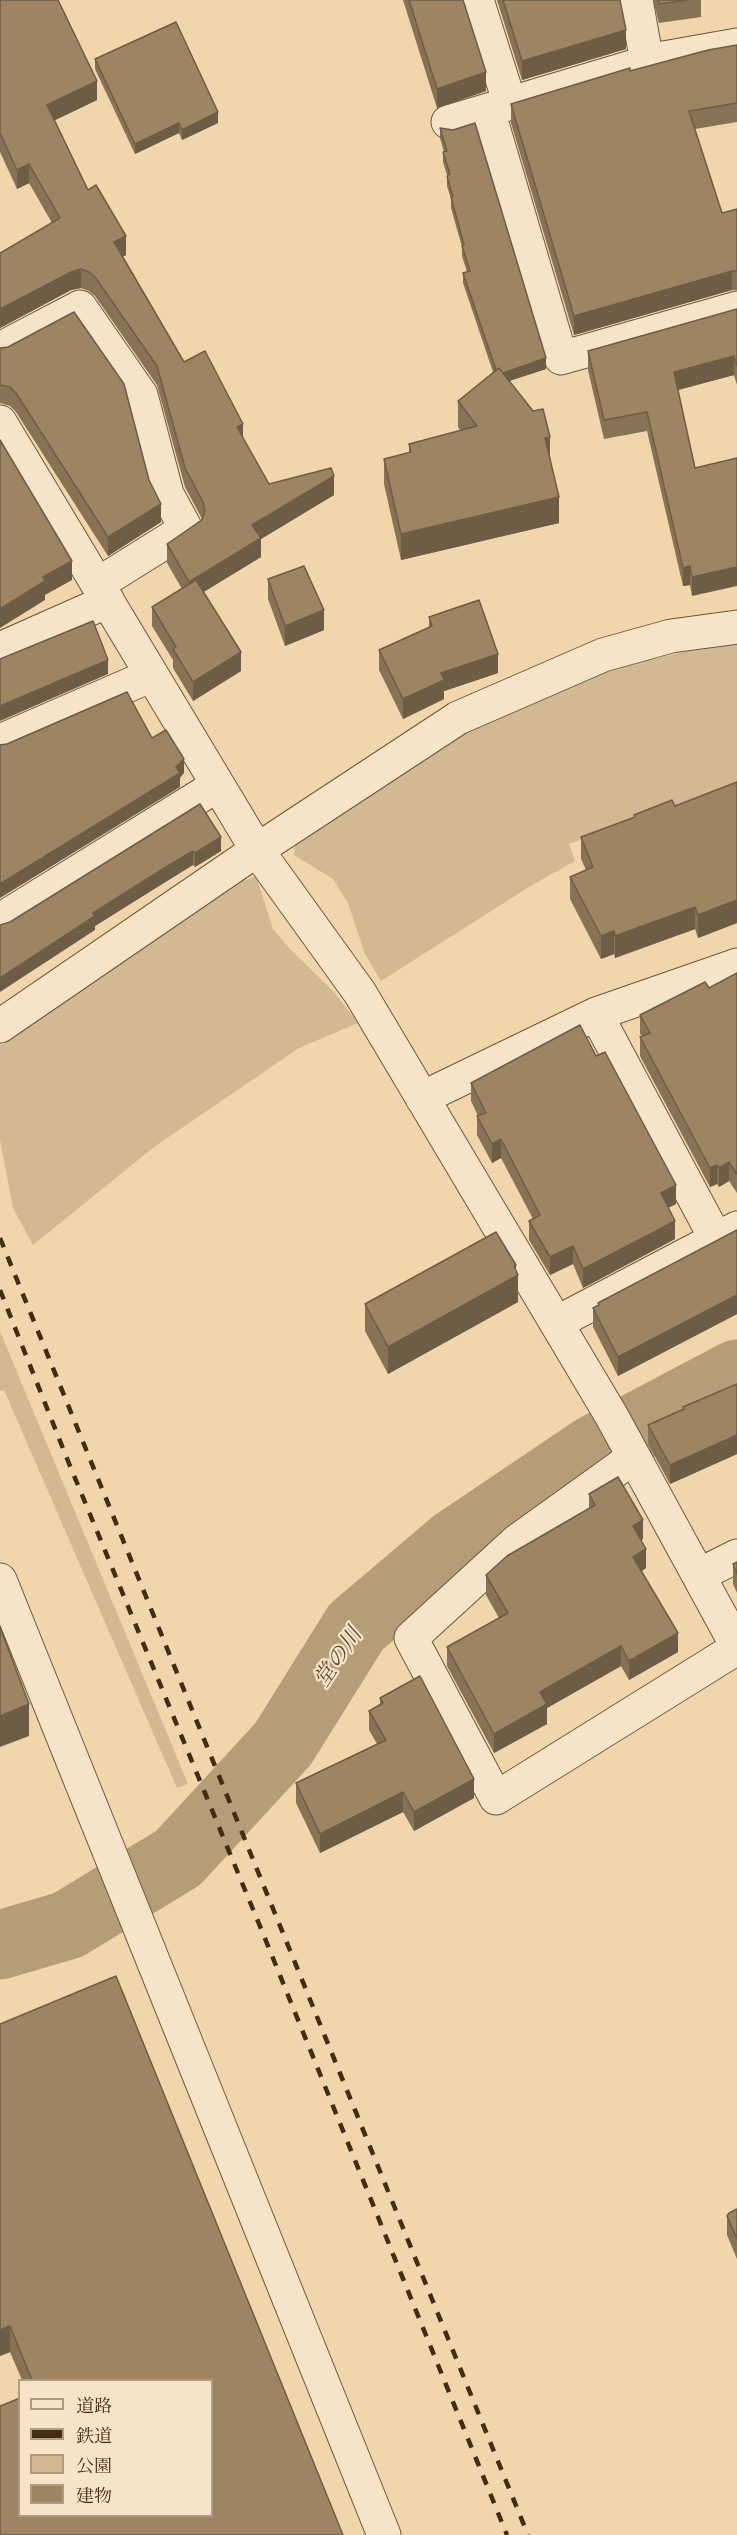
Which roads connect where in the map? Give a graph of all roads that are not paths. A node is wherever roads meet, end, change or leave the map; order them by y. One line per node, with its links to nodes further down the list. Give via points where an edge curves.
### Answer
1 (477, 0): 5 (street)
2 (636, 0): 4 (street)
3 (737, 45): 4 (street)
4 (647, 62): 5 (street)
5 (499, 107): 6 (street); 7 (street, via 561,358)
6 (448, 122)
7 (737, 308)
8 (0, 349): 10 (street, via 80,307 141,395 167,494 186,529)
9 (0, 422): 10 (street)
10 (103, 593): 12 (street); 13 (street)
11 (737, 627): 16 (street, via 671,636 603,654 458,718)
12 (0, 649)
13 (152, 675): 14 (street); 15 (street)
14 (0, 741)
15 (218, 785): 16 (street); 17 (street)
16 (257, 850): 20 (street); 21 (street, via 360,993)
17 (0, 920)
18 (737, 965): 19 (street)
19 (596, 1014): 21 (street); 22 (street)
20 (0, 1026)
21 (422, 1098): 23 (street)
22 (726, 1234): 23 (street)
23 (555, 1323): 24 (street)
24 (634, 1457): 26 (street); 28 (street, via 517,1541 411,1638 496,1798)
25 (737, 1557): 26 (street)
26 (699, 1575): 28 (street)
27 (0, 1580): 29 (street)
28 (737, 1647)
29 (384, 2535)

